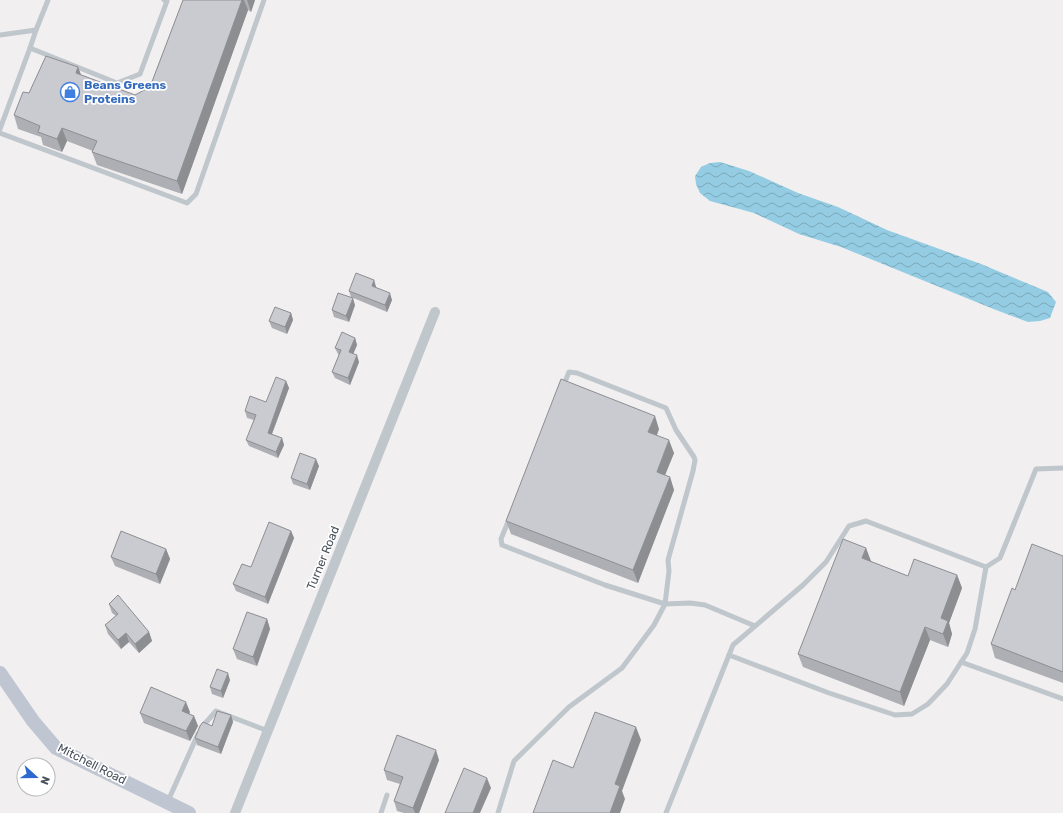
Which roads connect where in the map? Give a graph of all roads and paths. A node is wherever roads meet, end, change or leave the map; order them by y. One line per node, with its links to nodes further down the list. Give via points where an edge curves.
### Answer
1 (48, 0): 4 (lane)
2 (164, 0): 6 (lane, via 167,1 140,74 117,83)
3 (264, 0): 8 (lane, via 196,194 187,203)
4 (36, 30): 5 (lane); 6 (lane)
5 (0, 35)
6 (30, 48): 7 (lane)
7 (0, 129)
8 (0, 133)
9 (435, 312): 18 (street, Turner Road)
10 (1063, 468): 11 (lane, via 1036,469 1000,558)
11 (986, 567): 13 (lane, via 866,521 849,526 826,562); 15 (lane, via 975,629 967,653)
12 (665, 604): 12 (lane, via 605,585 502,545 501,539 569,372 666,408 676,430 694,457 693,471 668,560); 13 (lane, via 705,605); 24 (lane, via 654,625 622,668 569,708 514,761)
13 (755, 626): 14 (lane, via 733,645)
14 (729, 655): 15 (lane, via 895,715 912,714 928,704 947,684); 25 (lane)
15 (961, 662): 17 (lane)
16 (0, 673): 20 (street, Mitchell Road, via 33,721 56,748)
17 (1063, 699)
18 (268, 731): 20 (lane, via 216,711 199,731); 22 (street, Turner Road)
19 (387, 795): 23 (lane)
20 (167, 802): 21 (street, Mitchell Road)
21 (189, 813)
22 (235, 813)
23 (381, 813)
24 (498, 813)
25 (666, 813)

